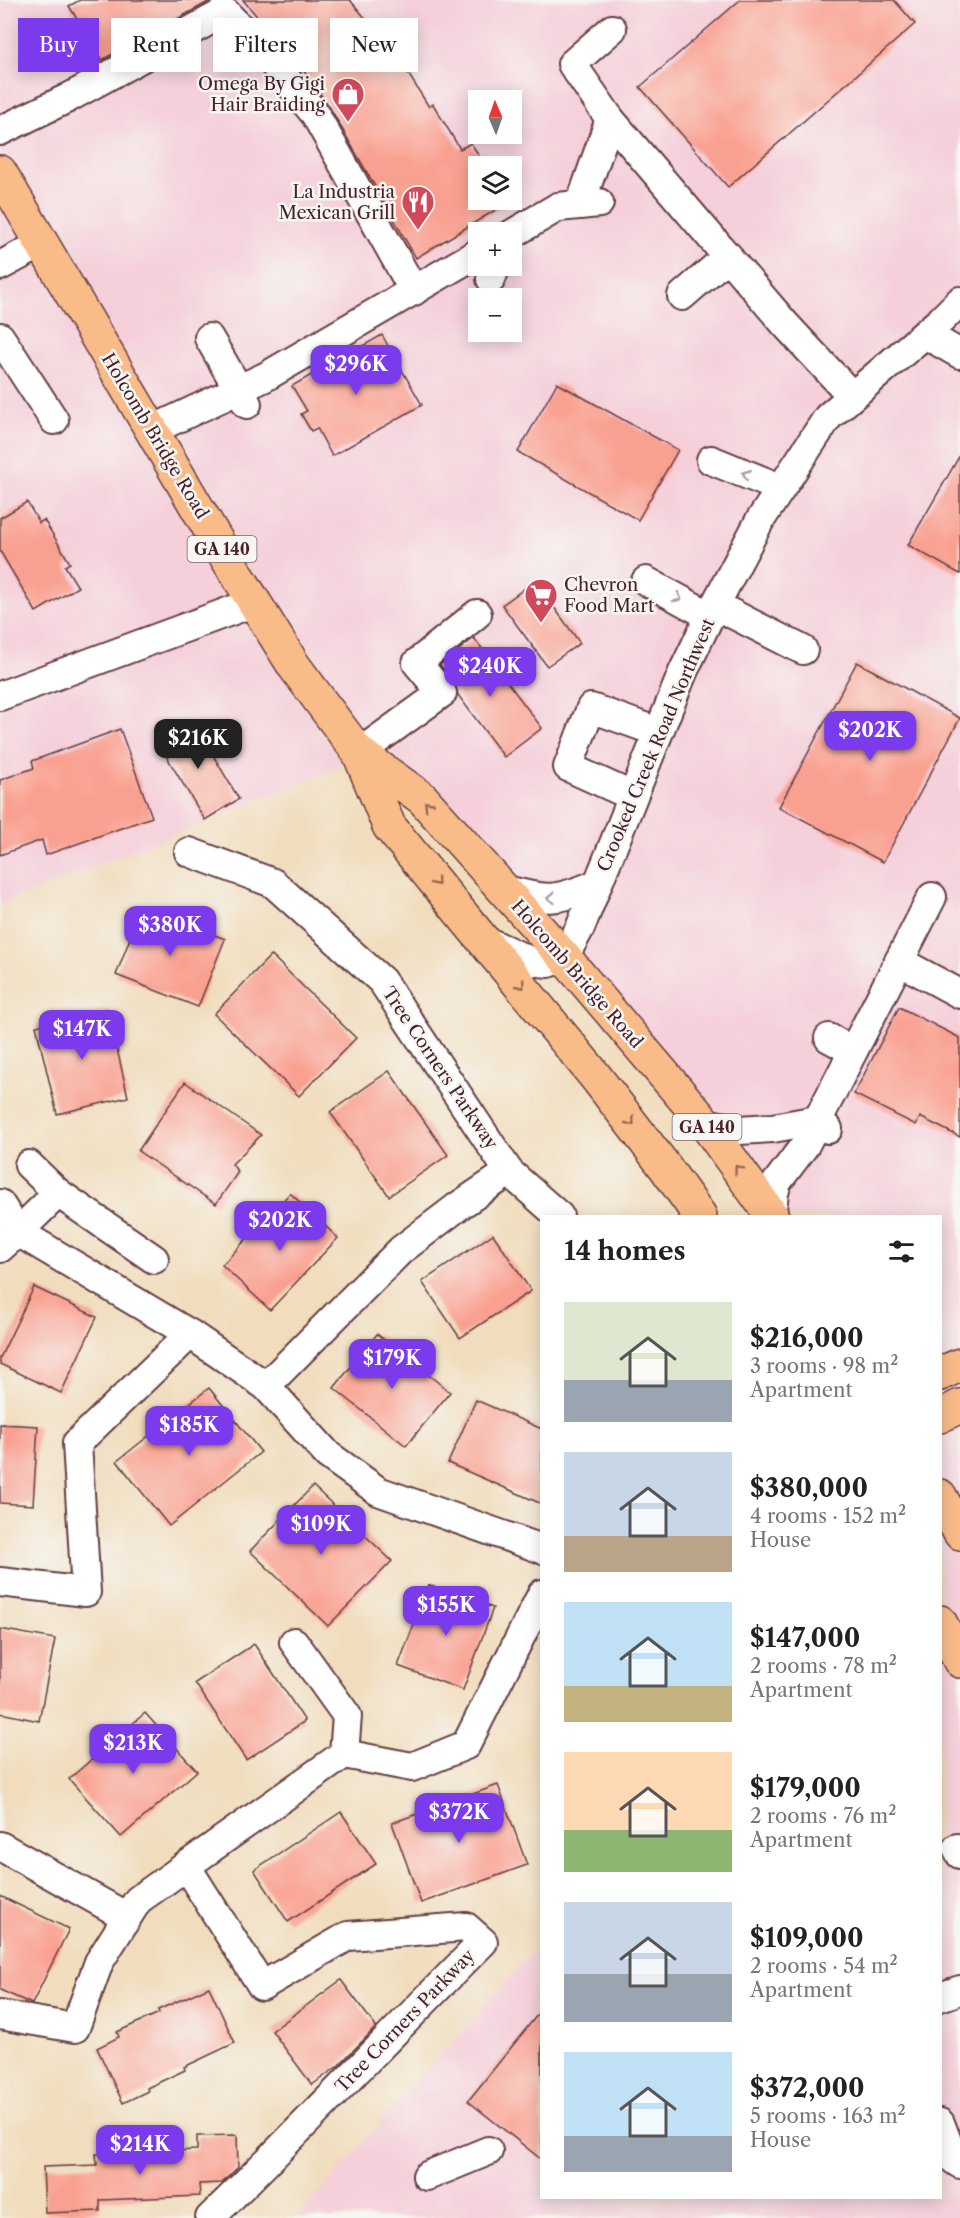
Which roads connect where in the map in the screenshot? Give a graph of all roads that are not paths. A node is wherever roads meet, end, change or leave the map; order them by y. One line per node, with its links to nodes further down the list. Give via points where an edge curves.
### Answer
1 (612, 29): 2 (street, via 572,64)
2 (610, 119): 5 (street, via 579,205); 7 (street)
3 (0, 131): 10 (street, via 225,12 315,114)
4 (0, 172): 6 (main road, Holcomb Bridge Road / GA 140)
5 (522, 230)
6 (41, 244): 9 (street); 20 (main road, Holcomb Bridge Road / GA 140)
7 (728, 256): 11 (street); 18 (street)
8 (468, 259): 10 (street)
9 (0, 266)
10 (414, 291): 17 (street, via 265,377)
11 (682, 296)
12 (960, 301): 13 (street, Crooked Creek Road Northwest)
13 (925, 334): 16 (street); 18 (street, Crooked Creek Road Northwest)
14 (0, 337): 19 (street)
15 (209, 338): 17 (street)
16 (960, 354)
17 (243, 396): 20 (street)
18 (852, 396): 22 (street, Crooked Creek Road Northwest, via 828,417)
19 (54, 420)
20 (152, 430): 24 (main road, Holcomb Bridge Road / GA 140)
21 (711, 460): 22 (street, one-way to 21)
22 (780, 488): 25 (street, Crooked Creek Road Northwest)
23 (646, 581): 25 (street, one-way to 25)
24 (255, 602): 28 (street); 30 (main road, Holcomb Bridge Road / GA 140, via 294,666)
25 (712, 610): 27 (street); 29 (street, Crooked Creek Road Northwest)
26 (477, 614): 30 (street, via 417,663 442,693)
27 (803, 650)
28 (0, 696)
29 (658, 732): 31 (street, Crooked Creek Road Northwest); 31 (street, via 591,708 568,767)
30 (359, 753): 34 (main road, Holcomb Bridge Road / GA 140, one-way to 30, via 422,798); 36 (main road, Holcomb Bridge Road / GA 140, one-way to 36, via 389,826)
31 (632, 796): 33 (street, Crooked Creek Road Northwest)
32 (189, 852): 43 (street, Tree Corners Parkway, via 273,884 382,981)
33 (597, 884): 34 (street, Crooked Creek Road Northwest, one-way to 34, via 552,899); 37 (street, Crooked Creek Road Northwest)
34 (503, 890): 37 (main road, Holcomb Bridge Road / GA 140)
35 (932, 897): 38 (street)
36 (484, 940): 37 (street, via 530,961 549,963); 47 (main road, Holcomb Bridge Road / GA 140, one-way to 47)
37 (564, 957): 40 (main road, Holcomb Bridge Road / GA 140)
38 (899, 961): 39 (street); 41 (street, via 841,1044)
39 (960, 994)
40 (705, 1124): 41 (street, via 739,1130); 48 (main road, Holcomb Bridge Road / GA 140, one-way to 40)
41 (824, 1126): 49 (street, via 777,1182)
42 (28, 1165): 44 (street)
43 (509, 1172): 46 (street, Tree Corners Parkway); 57 (street, via 401,1250)
44 (58, 1193): 50 (street); 51 (street)
45 (0, 1204): 50 (street)
46 (558, 1215)
47 (699, 1215)
48 (771, 1215)
49 (772, 1215)
50 (9, 1240): 52 (street)
51 (154, 1259)
52 (190, 1334): 57 (street); 63 (street, via 77,1443 86,1592)
53 (942, 1353): 54 (main road)
54 (960, 1354)
55 (960, 1365): 56 (main road)
56 (942, 1373)
57 (266, 1386): 62 (street, via 328,1455 378,1491)
58 (960, 1406): 59 (main road)
59 (942, 1415)
60 (942, 1500): 61 (main road)
61 (960, 1533)
62 (540, 1548)
63 (0, 1582)
64 (540, 1598): 68 (street, via 466,1745 412,1767)
65 (942, 1626): 67 (main road)
66 (294, 1642): 68 (street, via 347,1716)
67 (960, 1661)
68 (344, 1754): 70 (street)
69 (0, 1846): 71 (street)
70 (186, 1866): 71 (street, via 138,1900); 79 (street, Tree Corners Parkway, via 262,1986 348,1936 466,1927 483,1942)
71 (127, 1917): 74 (street, via 99,1962 75,2028)
72 (960, 1990): 73 (street)
73 (942, 1995)
74 (0, 2015)
75 (942, 2128): 77 (street, via 954,2160)
76 (488, 2151): 78 (street)
77 (960, 2164)
78 (427, 2176)
79 (210, 2218)

